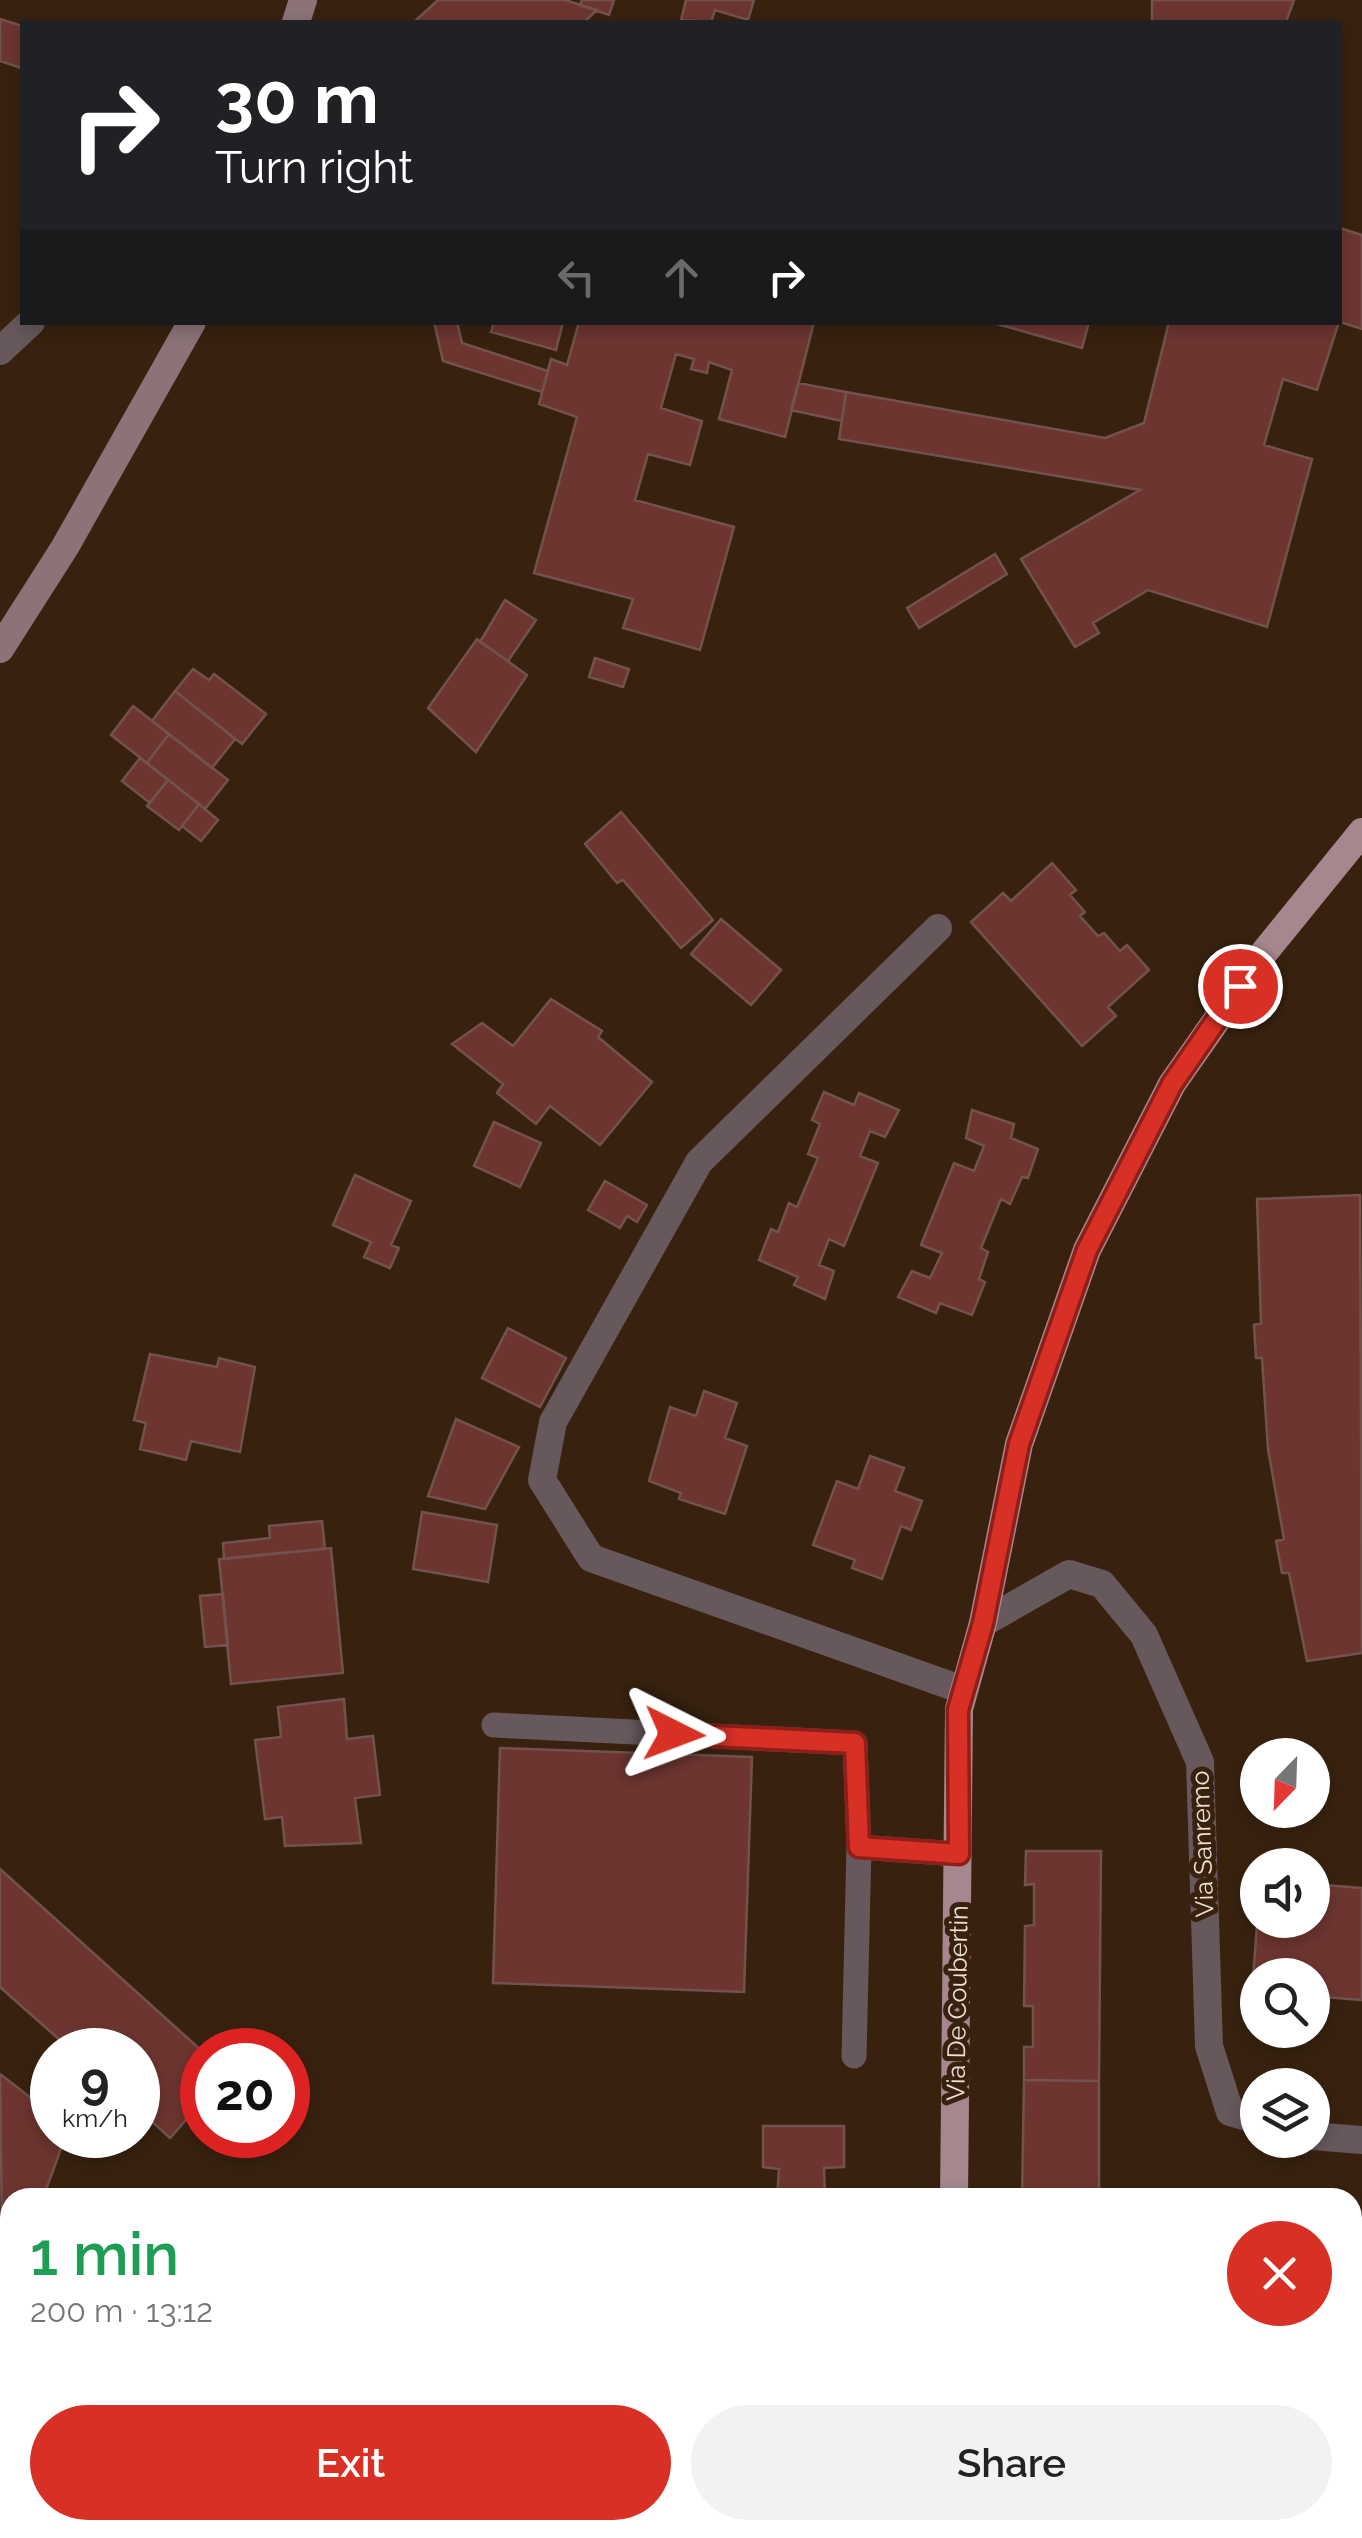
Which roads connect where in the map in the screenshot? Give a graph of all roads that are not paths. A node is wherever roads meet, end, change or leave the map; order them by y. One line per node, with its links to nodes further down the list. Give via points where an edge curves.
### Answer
1 (28, 325): 3 (street)
2 (190, 325): 4 (main road)
3 (0, 351)
4 (0, 649)
5 (1362, 832): 7 (main road, Via De Coubertin, via 1263,954 1172,1084 1087,1250 1019,1444)
6 (938, 928): 8 (street, via 699,1162 553,1422 542,1480 591,1558)
7 (983, 1623): 8 (main road, Via De Coubertin); 13 (street, Via Sanremo, via 1070,1574 1102,1584 1144,1636 1200,1762 1209,2046 1230,2112)
8 (963, 1690): 11 (main road, Via De Coubertin)
9 (494, 1725): 10 (lane, via 855,1743)
10 (859, 1847): 11 (lane); 12 (lane)
11 (959, 1854): 16 (main road, Via De Coubertin)
12 (854, 2056)
13 (1240, 2115)
14 (1330, 2137): 15 (street)
15 (1362, 2140)
16 (954, 2188)

